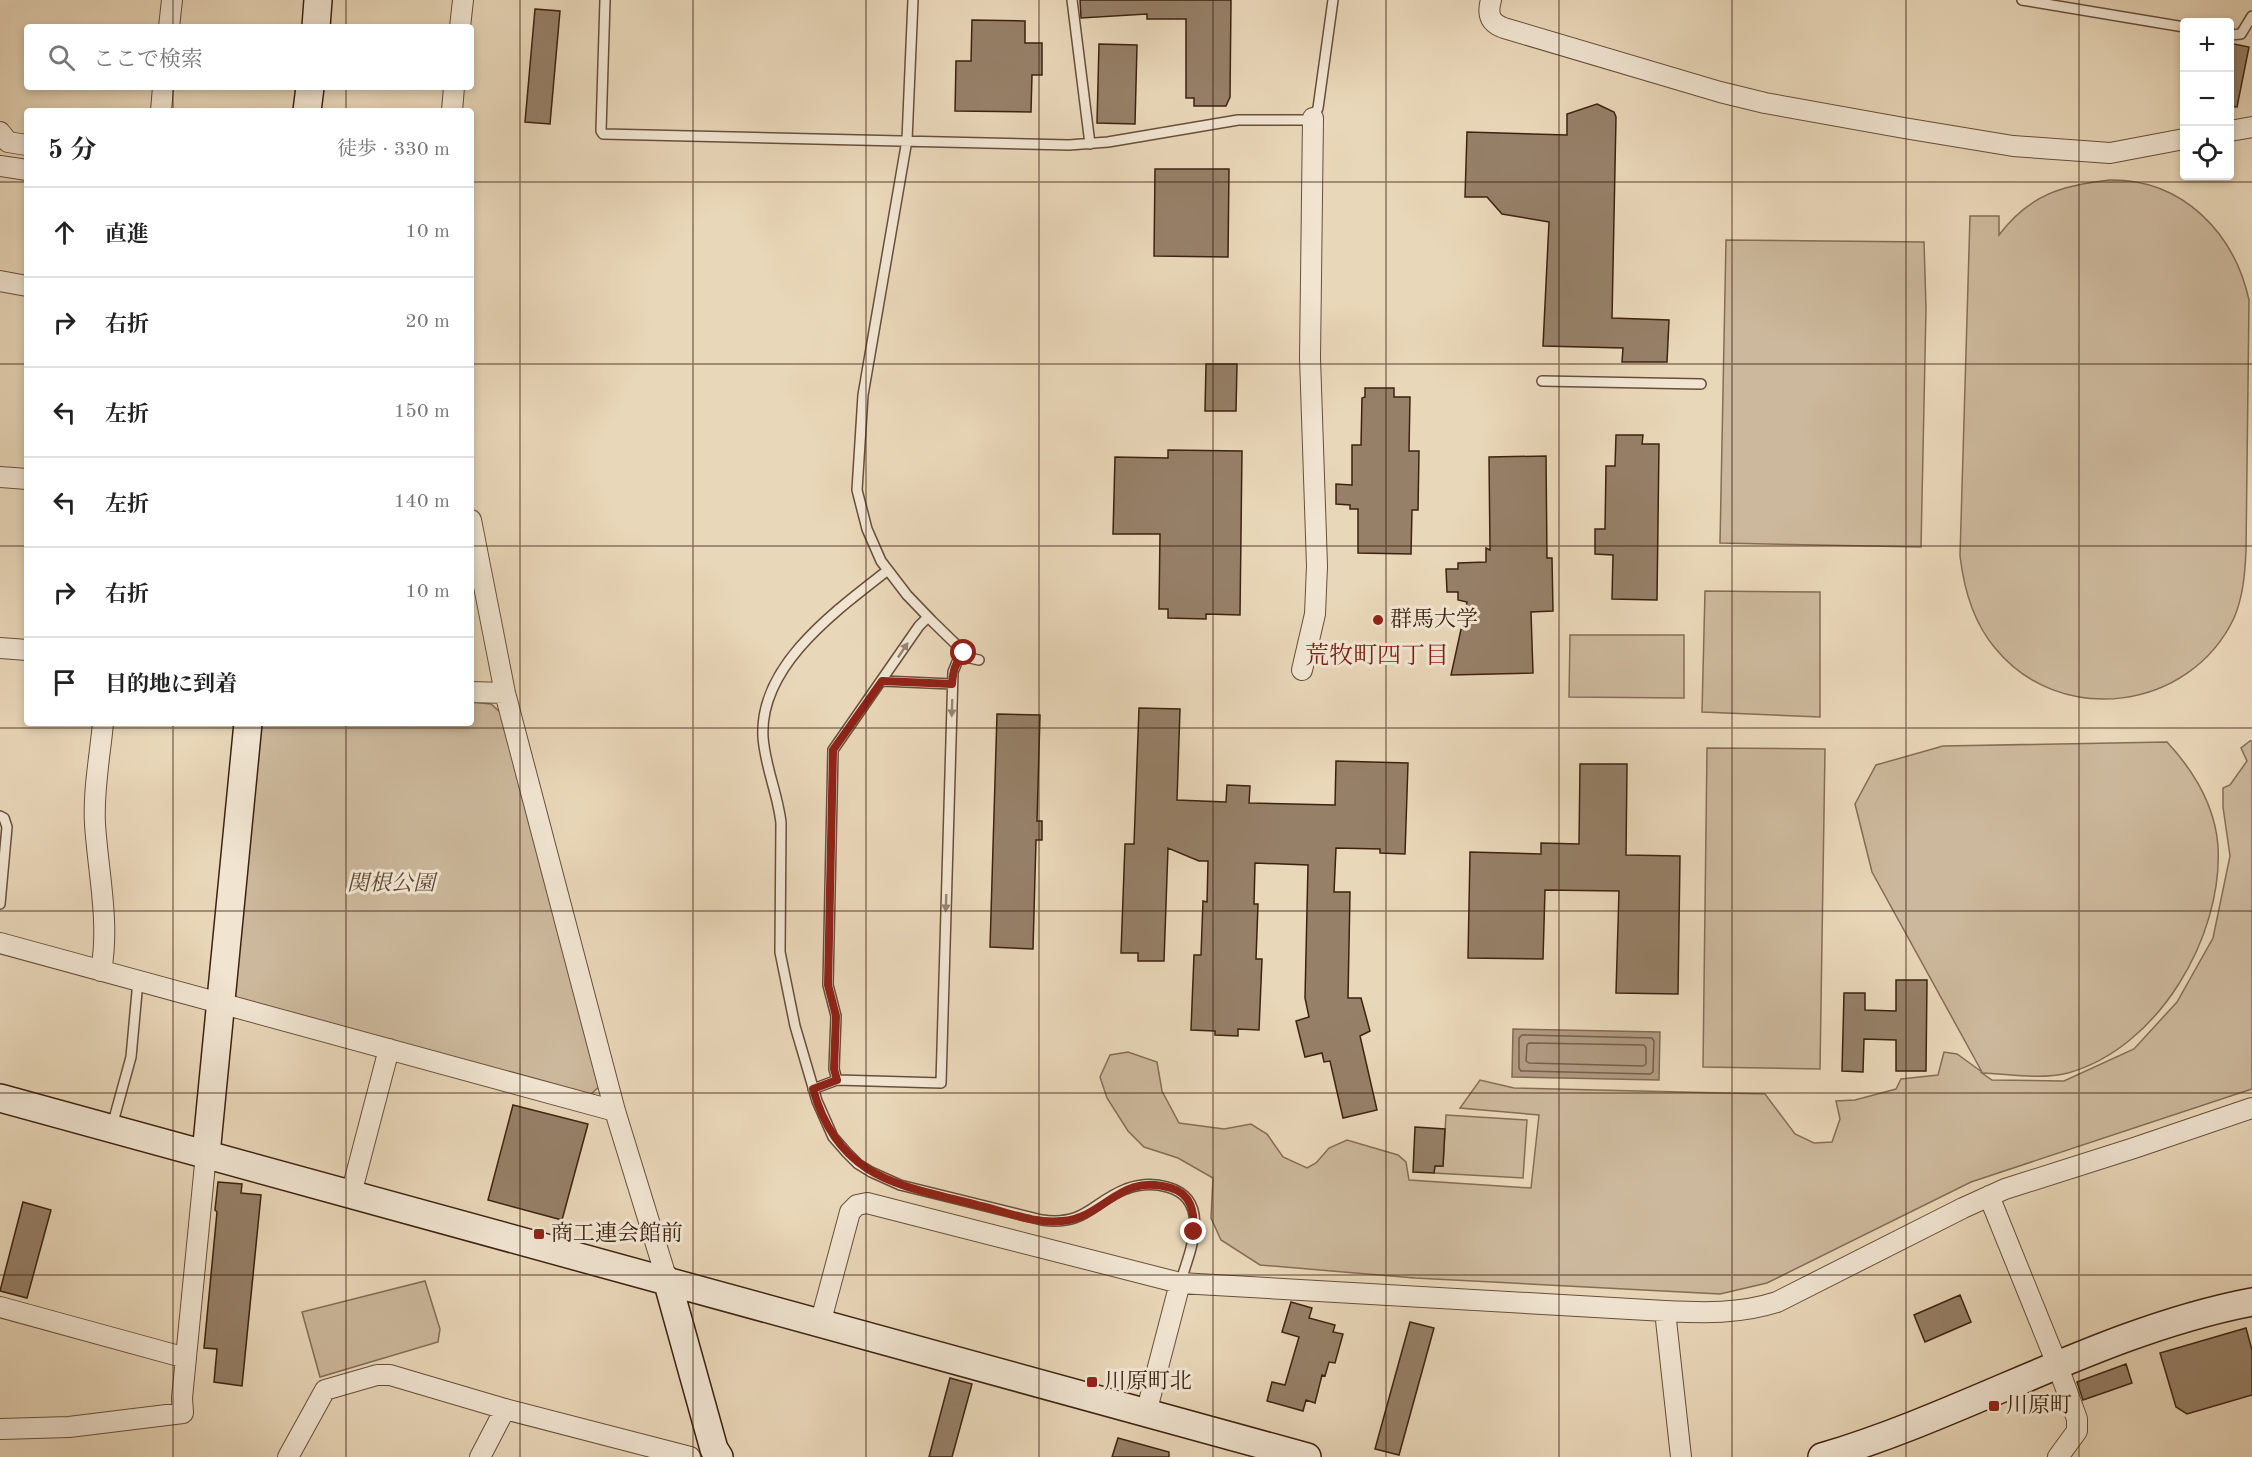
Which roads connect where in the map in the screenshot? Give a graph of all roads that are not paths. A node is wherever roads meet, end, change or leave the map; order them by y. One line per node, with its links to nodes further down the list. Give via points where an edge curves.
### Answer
1 (172, 0): 11 (street)
2 (318, 0): 12 (street)
3 (463, 0): 13 (street)
4 (605, 0): 26 (lane, via 603,134)
5 (913, 0): 26 (lane)
6 (1072, 0): 29 (lane)
7 (1333, 0): 22 (lane, via 1318,108)
8 (1491, 0): 27 (street, via 1491,19 1496,25 1656,75 1765,103 2025,147 2110,153)
9 (2022, 0): 14 (lane)
10 (2252, 16): 15 (lane, via 2241,34)
11 (169, 24)
12 (316, 24)
13 (460, 24)
14 (2180, 26)
15 (2234, 35)
16 (163, 90): 19 (street)
17 (310, 90): 20 (street)
18 (454, 90): 21 (street)
19 (161, 108)
20 (307, 108)
21 (452, 108)
22 (1313, 118): 29 (lane, via 1238,120); 45 (street, via 1310,358 1316,576 1315,614)
23 (2252, 127): 24 (street)
24 (2234, 130)
25 (0, 132): 28 (street, via 9,142)
26 (907, 140): 29 (lane); 39 (lane, via 862,395 857,460 857,490 867,529)
27 (2180, 140)
28 (24, 144)
29 (1090, 144)
30 (0, 166): 31 (street)
31 (24, 170)
32 (0, 281): 33 (street)
33 (24, 285)
34 (1542, 381): 35 (lane)
35 (1701, 384)
36 (0, 477): 37 (street)
37 (24, 479)
38 (474, 535): 49 (street)
39 (888, 570): 40 (lane); 60 (lane, via 795,652 773,687 764,720 766,758 781,823 780,952)
40 (928, 617): 43 (lane); 46 (lane, one-way to 40)
41 (0, 648): 42 (street)
42 (24, 650)
43 (964, 653): 44 (lane); 47 (lane, via 953,672)
44 (979, 660)
45 (1302, 670)
46 (882, 681): 47 (lane); 59 (lane, via 833,750 828,985 836,1016)
47 (952, 684): 59 (lane, one-way to 59, via 940,1083)
48 (474, 692): 49 (street)
49 (506, 693): 63 (street)
50 (103, 726): 55 (street, via 95,803 104,955)
51 (248, 726): 57 (street)
52 (0, 816): 53 (lane, via 8,827)
53 (0, 904)
54 (0, 943): 55 (street)
55 (100, 971): 56 (street)
56 (138, 981): 57 (street); 64 (lane, via 131,1057)
57 (222, 1004): 58 (street); 65 (street)
58 (389, 1049): 63 (street); 66 (street)
59 (837, 1080): 60 (lane)
60 (813, 1089): 69 (lane, via 829,1128 847,1153 871,1172 900,1185 1052,1222 1078,1218 1125,1189 1156,1184 1174,1189 1192,1205 1194,1219 1192,1245)
61 (0, 1098): 64 (street)
62 (2252, 1108): 67 (street)
63 (615, 1111): 68 (street)
64 (111, 1128): 65 (street)
65 (207, 1154): 66 (street); 74 (street)
66 (351, 1194): 68 (street)
67 (1989, 1196): 72 (street, via 1777,1302 1732,1312); 75 (street)
68 (667, 1280): 73 (street); 82 (street)
69 (1180, 1283): 72 (street); 73 (street, via 861,1203 850,1212); 77 (street)
70 (2252, 1302): 75 (street, via 2179,1319)
71 (0, 1307): 74 (street)
72 (1665, 1311): 84 (street)
73 (820, 1324): 77 (street)
74 (186, 1358): 78 (street, via 183,1413 69,1427)
75 (2057, 1364): 85 (street, via 1905,1428); 86 (street, via 2079,1425)
76 (505, 1409): 79 (street, via 390,1375 377,1376 325,1390); 80 (street); 81 (street)
77 (1146, 1413): 83 (street)
78 (0, 1429)
79 (288, 1457)
80 (480, 1457)
81 (690, 1457)
82 (719, 1457)
83 (1307, 1457)
84 (1681, 1457)
85 (1822, 1457)
86 (2058, 1457)

